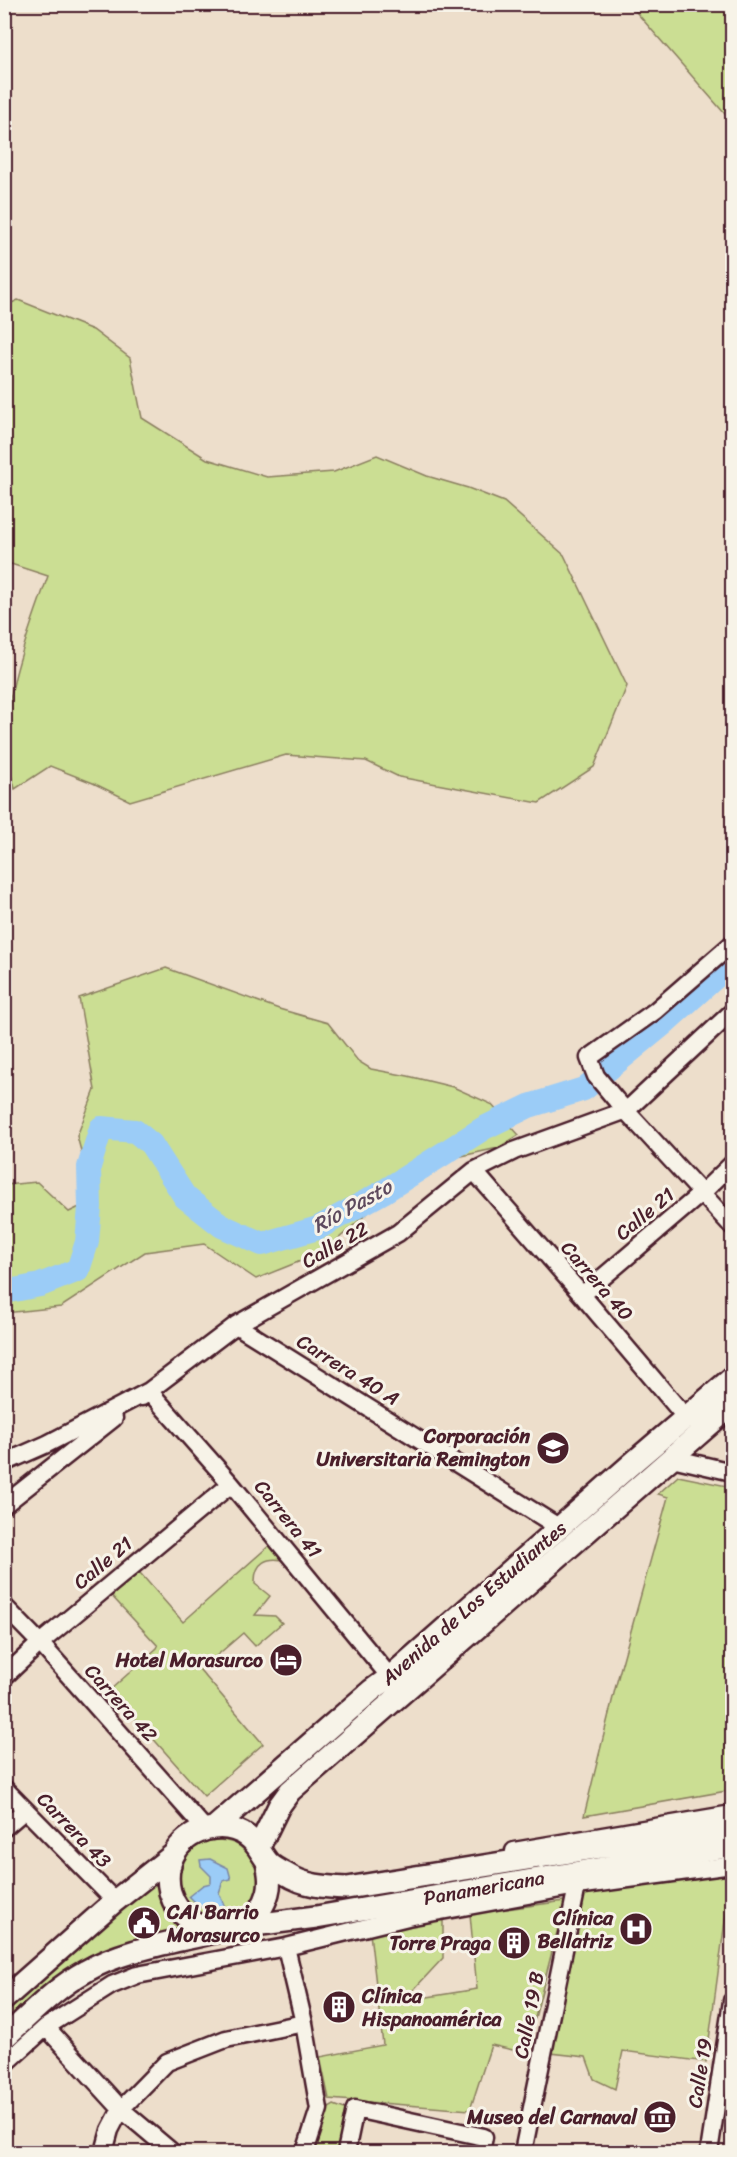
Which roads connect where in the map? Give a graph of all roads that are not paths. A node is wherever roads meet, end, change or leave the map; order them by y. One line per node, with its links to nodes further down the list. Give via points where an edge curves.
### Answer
1 (732, 944): 3 (street, via 656,1011 589,1058 596,1076)
2 (731, 1016): 3 (street, Calle 22)
3 (621, 1105): 5 (street, Calle 22); 6 (street)
4 (732, 1164): 6 (street, Calle 21)
5 (474, 1171): 8 (street, Carrera 40); 9 (street, Calle 22, via 398,1233)
6 (703, 1192): 7 (street); 8 (street, Calle 21)
7 (732, 1226)
8 (582, 1295): 13 (street, Carrera 40)
9 (236, 1325): 11 (street, Calle 22); 19 (street, Carrera 40 A)
10 (732, 1378): 13 (main road, Avenida de Los Estudiantes)
11 (149, 1391): 15 (street, Calle 22); 17 (street, Carrera 41); 18 (street)
12 (732, 1405): 14 (main road, Avenida de Los Estudiantes)
13 (687, 1419): 19 (main road, Avenida de Los Estudiantes)
14 (672, 1458): 16 (street); 32 (main road, Avenida de Los Estudiantes, via 290,1791 279,1806)
15 (4, 1463)
16 (732, 1472)
17 (231, 1484): 21 (street, Calle 21); 23 (street, Carrera 41)
18 (4, 1505)
19 (560, 1528): 23 (main road, Avenida de Los Estudiantes)
20 (4, 1606): 21 (street, Carrera 42)
21 (40, 1643): 22 (street, Calle 21); 29 (street, Carrera 42)
22 (4, 1677)
23 (390, 1677): 29 (main road, Avenida de Los Estudiantes)
24 (4, 1788): 25 (street, Carrera 43)
25 (25, 1810): 28 (street); 36 (street, Carrera 43)
26 (732, 1814): 30 (street)
27 (732, 1826): 30 (main road)
28 (4, 1828)
29 (210, 1828): 32 (main road, via 232,1829 247,1836); 33 (main road, via 187,1839)
30 (675, 1830): 32 (main road, via 347,1888 315,1886 288,1875)
31 (732, 1846): 37 (main road, Panamericana)
32 (263, 1854): 38 (main road, via 270,1878 261,1909 250,1920)
33 (173, 1856): 36 (main road); 38 (main road, via 168,1885 180,1912 206,1928)
34 (732, 1865): 35 (street)
35 (577, 1886): 37 (street); 52 (street, Calle 19 B)
36 (115, 1901): 40 (main road)
37 (406, 1909): 38 (main road, Panamericana); 39 (street)
38 (228, 1929): 44 (main road, Panamericana, via 122,1956 88,1970 60,1988)
39 (286, 1947): 42 (street); 43 (street, via 137,1975 112,1985)
40 (4, 1999)
41 (732, 2001): 53 (street, Calle 19)
42 (304, 2023): 46 (street, via 226,2039 167,2062); 49 (street, via 319,2109)
43 (46, 2027): 45 (street); 46 (street)
44 (4, 2038)
45 (4, 2065)
46 (121, 2109): 47 (street); 48 (street)
47 (105, 2152)
48 (172, 2152)
49 (305, 2152)
50 (346, 2152): 51 (street, via 355,2109 484,2137)
51 (481, 2152)
52 (523, 2152)
53 (709, 2152)

